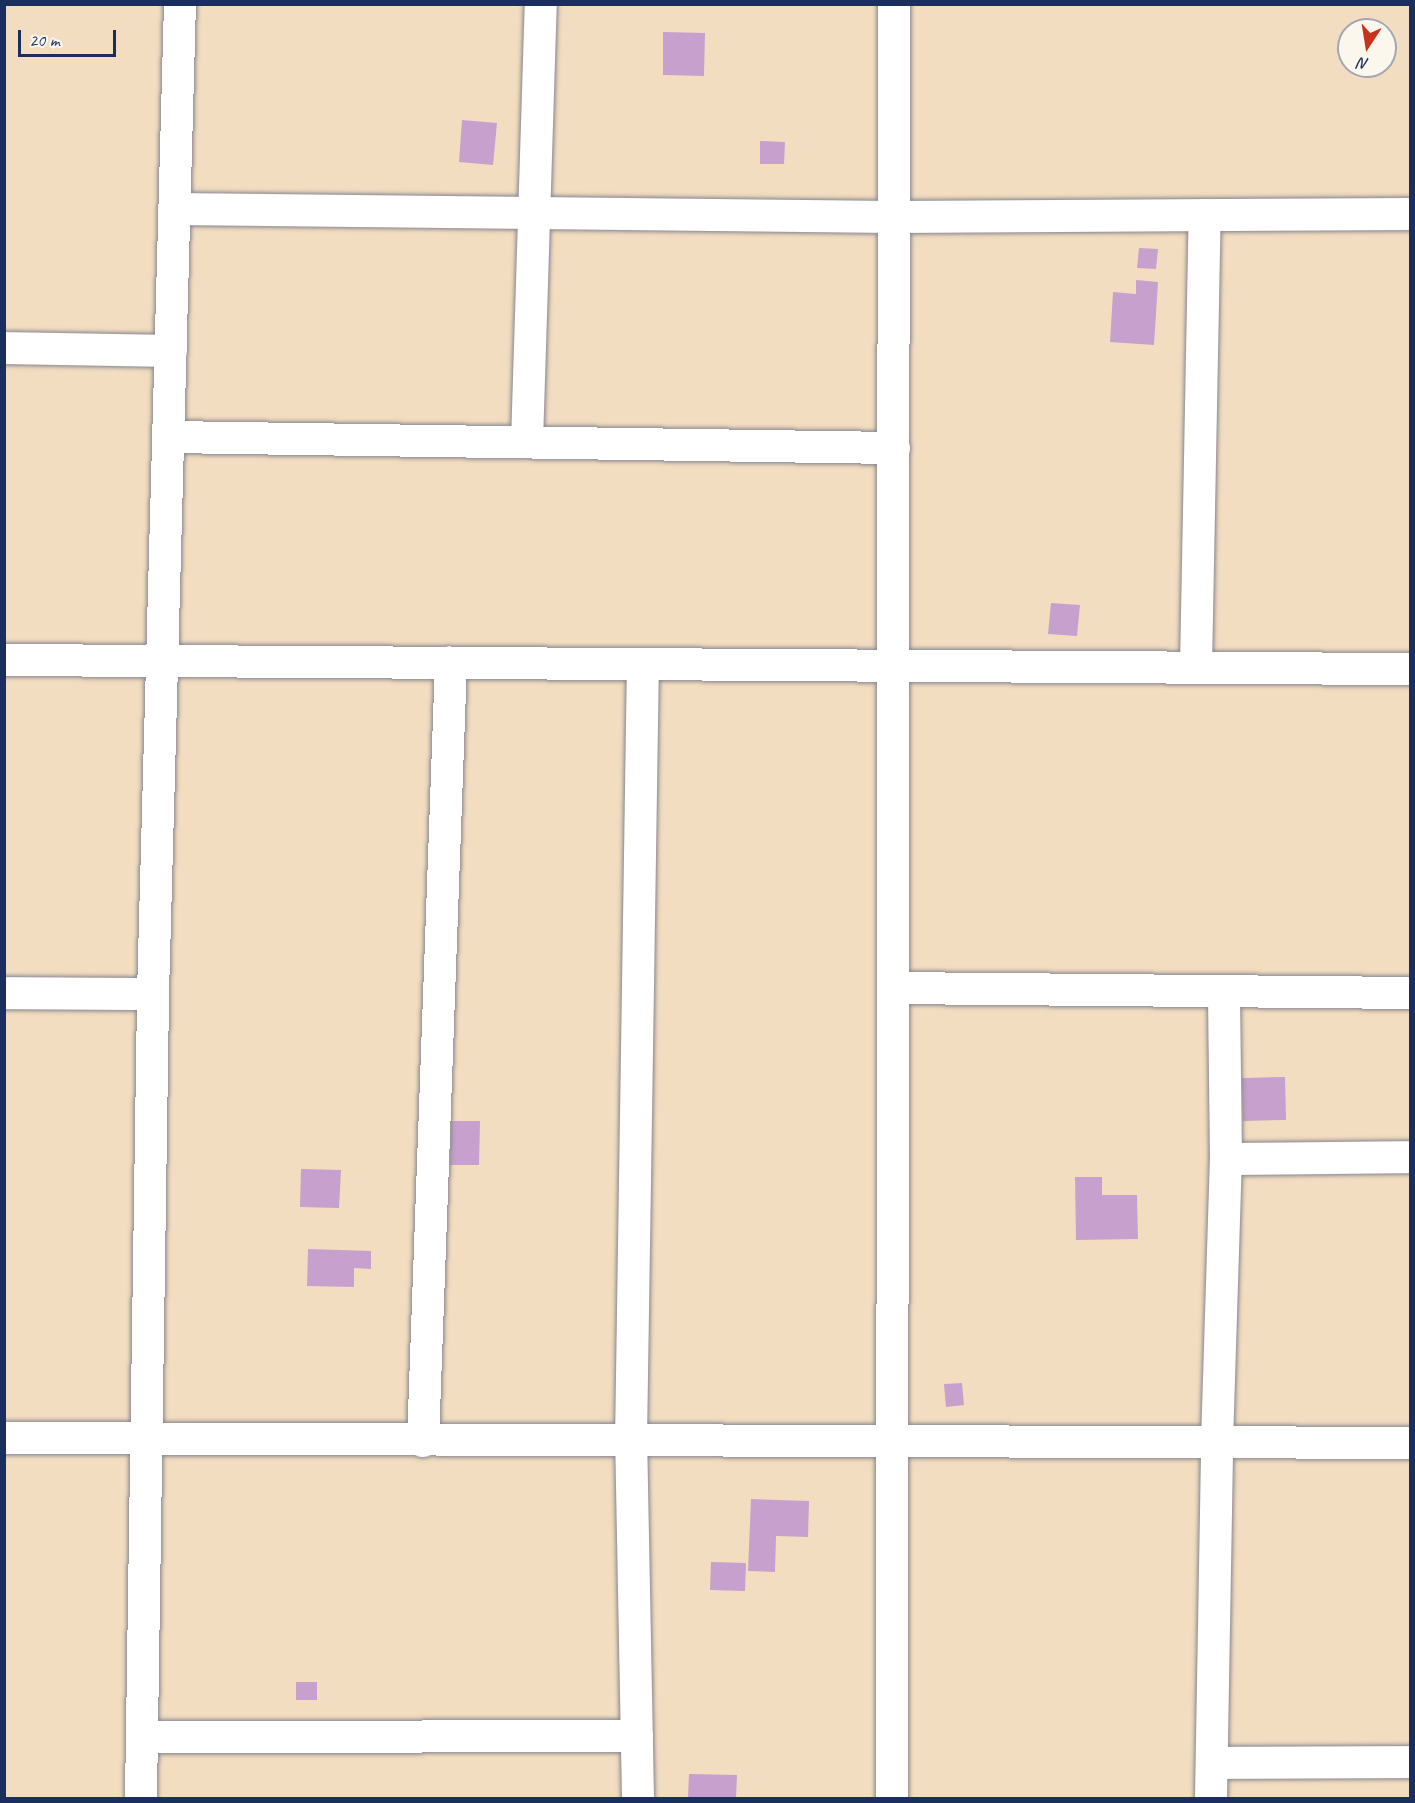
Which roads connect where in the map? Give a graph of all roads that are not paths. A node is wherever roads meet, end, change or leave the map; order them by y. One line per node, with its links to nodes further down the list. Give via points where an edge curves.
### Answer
1 (180, 4): 4 (street)
2 (542, 4): 5 (street)
3 (894, 4): 8 (street)
4 (175, 209): 5 (street); 10 (street)
5 (534, 212): 8 (street); 12 (street)
6 (1410, 214): 7 (street)
7 (1205, 215): 8 (street); 19 (street)
8 (894, 216): 13 (street)
9 (4, 348): 10 (street)
10 (171, 351): 11 (street)
11 (169, 437): 12 (street); 15 (street)
12 (527, 442): 13 (street)
13 (894, 448): 18 (street)
14 (4, 660): 15 (street)
15 (163, 661): 16 (street); 25 (street)
16 (452, 663): 17 (street); 30 (street)
17 (643, 664): 18 (street); 31 (street)
18 (894, 665): 19 (street); 21 (street)
19 (1196, 667): 20 (street)
20 (1410, 669)
21 (893, 988): 22 (street); 32 (street)
22 (1224, 992): 24 (street); 27 (street)
23 (4, 993): 25 (street)
24 (1410, 993)
25 (153, 994): 29 (street)
26 (1410, 1157): 27 (street)
27 (1226, 1159): 33 (street)
28 (4, 1438): 29 (street)
29 (146, 1440): 30 (street); 36 (street)
30 (423, 1441): 31 (street)
31 (631, 1441): 32 (street); 35 (street)
32 (893, 1442): 33 (street); 41 (street)
33 (1217, 1442): 34 (street); 38 (street)
34 (1410, 1443)
35 (637, 1736): 36 (street); 40 (street)
36 (142, 1737): 39 (street)
37 (1410, 1762): 38 (street)
38 (1212, 1763): 42 (street)
39 (141, 1798)
40 (638, 1798)
41 (892, 1798)
42 (1211, 1798)

